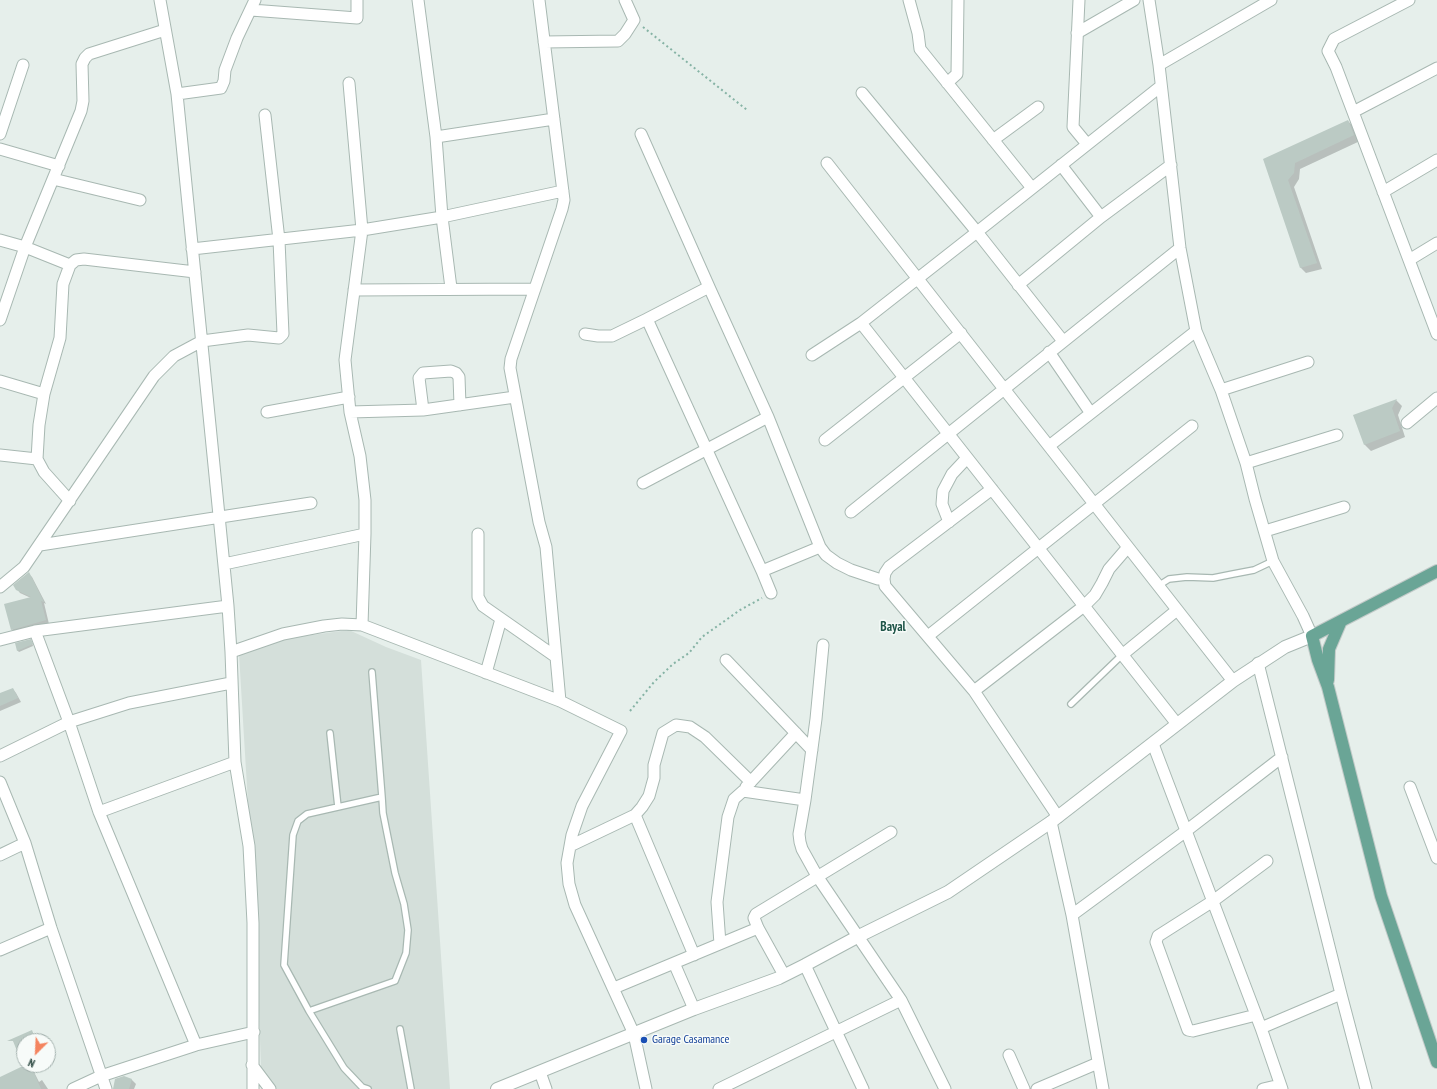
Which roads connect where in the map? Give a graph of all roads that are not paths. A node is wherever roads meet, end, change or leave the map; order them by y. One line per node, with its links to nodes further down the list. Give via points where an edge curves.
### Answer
1 (160, 0): 14 (street)
2 (357, 0): 13 (street, via 357,18)
3 (418, 0): 31 (street)
4 (539, 0): 16 (street)
5 (625, 0): 16 (street, via 634,20 618,40)
6 (909, 0): 21 (street, via 920,49)
7 (958, 0): 21 (street, via 957,74)
8 (1079, 0): 15 (street)
9 (1134, 0): 15 (street)
10 (1149, 0): 18 (street)
11 (1271, 0): 18 (street)
12 (1409, 0): 26 (street, via 1334,39 1330,44 1328,51)
13 (253, 5): 24 (street, via 237,38 221,88)
14 (165, 30): 24 (street); 39 (street, via 89,54 85,58 82,64 81,111)
15 (1077, 33): 33 (street, via 1072,127)
16 (544, 42): 28 (street)
17 (23, 65): 29 (street)
18 (1159, 65): 22 (street)
19 (1437, 68): 26 (street)
20 (349, 83): 47 (street)
21 (947, 83): 32 (street)
22 (1161, 86): 33 (street); 38 (street)
23 (862, 93): 48 (street)
24 (177, 94): 54 (street)
25 (1038, 107): 32 (street)
26 (1353, 112): 43 (street)
27 (265, 115): 50 (street)
28 (554, 119): 31 (street); 42 (street)
29 (0, 134)
30 (641, 134): 60 (street)
31 (436, 137): 45 (street)
32 (993, 140): 41 (street)
33 (1087, 144): 37 (street)
34 (0, 149): 39 (street)
35 (1437, 160): 43 (street)
36 (827, 163): 58 (street)
37 (1061, 165): 41 (street); 46 (street)
38 (1171, 165): 46 (street); 53 (street)
39 (59, 166): 40 (street)
40 (53, 179): 44 (street); 52 (street)
41 (1032, 188): 48 (street)
42 (563, 191): 45 (street); 62 (street, via 562,209)
43 (1383, 192): 55 (street)
44 (140, 200)
45 (442, 217): 47 (street); 61 (street)
46 (1101, 217): 59 (street)
47 (362, 230): 50 (street); 63 (street)
48 (977, 232): 58 (street); 59 (street)
49 (0, 240): 52 (street)
50 (278, 240): 54 (street); 71 (street, via 283,334 279,338 248,335)
51 (1437, 243): 55 (street)
52 (25, 247): 56 (street); 65 (street)
53 (1180, 248): 68 (street); 72 (street)
54 (192, 249): 57 (street)
55 (1409, 260): 67 (street)
56 (70, 265): 57 (street, via 76,260 84,259); 80 (street, via 63,284 60,338)
57 (195, 272): 71 (street)
58 (918, 278): 66 (street); 69 (street)
59 (1018, 285): 72 (street)
60 (709, 287): 64 (street); 89 (street)
61 (451, 288): 62 (street); 63 (street)
62 (536, 289): 82 (street, via 511,359)
63 (354, 290): 81 (street, via 345,360)
64 (647, 319): 70 (street, via 612,336); 96 (street)
65 (0, 320)
66 (861, 323): 74 (street); 76 (street)
67 (1436, 329)
68 (1196, 331): 79 (street); 88 (street)
69 (960, 333): 76 (street); 78 (street)
70 (585, 334)
71 (202, 341): 103 (street, via 174,356 154,376); 108 (street)
72 (1063, 341): 73 (street)
73 (1049, 352): 78 (street); 88 (street)
74 (812, 355)
75 (1308, 362): 79 (street)
76 (904, 377): 92 (street); 94 (street)
77 (0, 381): 80 (street)
78 (1004, 388): 92 (street); 95 (street)
79 (1221, 390): 100 (street)
80 (44, 394): 99 (street)
81 (349, 397): 86 (street); 87 (street)
82 (515, 397): 84 (street); 138 (street, via 546,547)
83 (1437, 398): 90 (street)
84 (460, 405): 85 (street); 85 (street, via 459,376 456,373 423,373 419,378)
85 (423, 410): 87 (street)
86 (267, 412)
87 (350, 412): 111 (street, via 360,456)
88 (1090, 412): 95 (street)
89 (768, 417): 96 (street); 114 (street)
90 (1407, 423)
91 (1192, 426): 105 (street)
92 (948, 433): 98 (street); 107 (street)
93 (1336, 435): 100 (street)
94 (825, 440)
95 (1049, 446): 105 (street)
96 (707, 449): 101 (street); 119 (street)
97 (0, 455): 99 (street)
98 (967, 458): 102 (street); 109 (street, via 952,474 943,491 942,504)
99 (37, 459): 103 (street, via 44,472)
100 (1246, 463): 110 (street)
101 (643, 483)
102 (992, 489): 109 (street); 116 (street)
103 (70, 501): 113 (street)
104 (311, 502): 108 (street)
105 (1094, 504): 115 (street); 116 (street)
106 (1344, 507): 110 (street)
107 (851, 512)
108 (219, 517): 113 (street); 118 (street)
109 (949, 522): 121 (street, via 889,567)
110 (1265, 531): 117 (street)
111 (366, 534): 118 (street); 130 (street)
112 (478, 534): 128 (street, via 478,597 483,606)
113 (40, 545): 123 (street, via 24,567)
114 (820, 547): 119 (street); 121 (street, via 837,563)
115 (1128, 547): 122 (street); 126 (street, via 1109,569 1095,595)
116 (1039, 548): 126 (street); 132 (street)
117 (1273, 561): 122 (lane, via 1254,570 1213,578 1169,579); 133 (street)
118 (224, 564): 125 (street)
119 (762, 571): 124 (street)
120 (1437, 571): 129 (main road)
121 (884, 579): 132 (street, via 885,586)
122 (1158, 586): 127 (street)
123 (0, 587)
124 (771, 593)
125 (228, 606): 131 (street); 136 (street)
126 (1084, 606): 137 (street); 146 (street)
127 (1177, 610): 137 (street); 143 (street)
128 (501, 619): 138 (street); 142 (street)
129 (1340, 621): 133 (main road); 145 (main road, via 1329,649)
130 (362, 625): 136 (street, via 324,626 283,634); 142 (street)
131 (35, 631): 134 (street); 149 (street)
132 (928, 636): 146 (street)
133 (1312, 636): 140 (street, via 1285,647); 145 (main road)
134 (0, 640)
135 (823, 645): 154 (street)
136 (231, 652): 144 (street)
137 (1122, 655): 148 (lane); 150 (street)
138 (556, 657): 147 (street)
139 (726, 660): 152 (street)
140 (1258, 663): 143 (street); 156 (street)
141 (372, 672): 162 (lane)
142 (486, 673): 147 (street)
143 (1233, 681): 150 (street)
144 (231, 683): 149 (street, via 129,703); 157 (street)
145 (1328, 687): 200 (main road, via 1381,896)
146 (974, 691): 167 (street)
147 (560, 701): 171 (street, via 621,731 582,806)
148 (1071, 704)
149 (69, 722): 155 (street); 165 (street)
150 (1177, 724): 153 (street)
151 (330, 733): 164 (lane)
152 (796, 733): 154 (street); 159 (street)
153 (1153, 744): 167 (street); 168 (street)
154 (812, 750): 163 (street)
155 (0, 756)
156 (1282, 757): 168 (street); 188 (street)
157 (235, 762): 165 (street); 195 (street, via 249,846 254,923)
158 (0, 782): 170 (street)
159 (751, 782): 161 (street); 166 (street, via 705,737 690,727 676,725 663,733 649,796)
160 (1410, 787): 173 (street)
161 (743, 791): 163 (street); 181 (street, via 734,799 728,816 717,902)
162 (382, 797): 164 (lane); 191 (lane, via 394,873 407,923 406,953 395,981)
163 (805, 800): 175 (street, via 800,842)
164 (338, 807): 191 (lane, via 307,814 298,821 293,835 284,965)
165 (99, 812): 198 (street)
166 (635, 815): 171 (street); 183 (street)
167 (1055, 820): 177 (street); 180 (street, via 948,892)
168 (1186, 831): 176 (street); 177 (street)
169 (891, 832): 175 (street)
170 (25, 843): 172 (street); 178 (street)
171 (570, 846): 187 (street, via 568,877 575,905)
172 (0, 855)
173 (1437, 858)
174 (1267, 861): 176 (street)
175 (817, 876): 179 (street, via 756,914 754,918); 180 (street)
176 (1213, 901): 192 (street); 192 (street, via 1156,939 1185,1026 1193,1031)
177 (1072, 914): 201 (street)
178 (51, 928): 182 (street); 204 (street)
179 (758, 928): 181 (street); 186 (street)
180 (859, 936): 185 (street); 189 (street)
181 (720, 944): 183 (street)
182 (0, 950)
183 (694, 955): 184 (street)
184 (674, 963): 187 (street); 190 (street)
185 (805, 965): 186 (street); 196 (street)
186 (784, 975): 190 (street)
187 (614, 988): 197 (street)
188 (1341, 994): 194 (street); 222 (street)
189 (901, 1000): 196 (street); 217 (street)
190 (694, 1009): 197 (street)
191 (309, 1011): 210 (lane, via 344,1068 362,1087)
192 (1256, 1015): 194 (street)
193 (400, 1028): 211 (lane)
194 (1261, 1028): 205 (street)
195 (254, 1032): 198 (street); 202 (street)
196 (836, 1032): 215 (street); 216 (street)
197 (634, 1034): 203 (street); 214 (street)
198 (196, 1045): 204 (street)
199 (1009, 1055): 218 (street)
200 (1437, 1062)
201 (1098, 1063): 219 (street); 220 (street)
202 (252, 1065): 208 (street); 209 (street)
203 (540, 1072): 212 (street); 213 (street)
204 (102, 1076): 206 (street); 207 (street)
205 (1281, 1087): 221 (street)
206 (73, 1089)
207 (106, 1089)
208 (253, 1089)
209 (270, 1089)
210 (368, 1089)
211 (411, 1089)
212 (497, 1089)
213 (546, 1089)
214 (646, 1089)
215 (719, 1089)
216 (863, 1089)
217 (945, 1089)
218 (1024, 1089)
219 (1037, 1089)
220 (1103, 1089)
221 (1263, 1089)
222 (1366, 1089)

